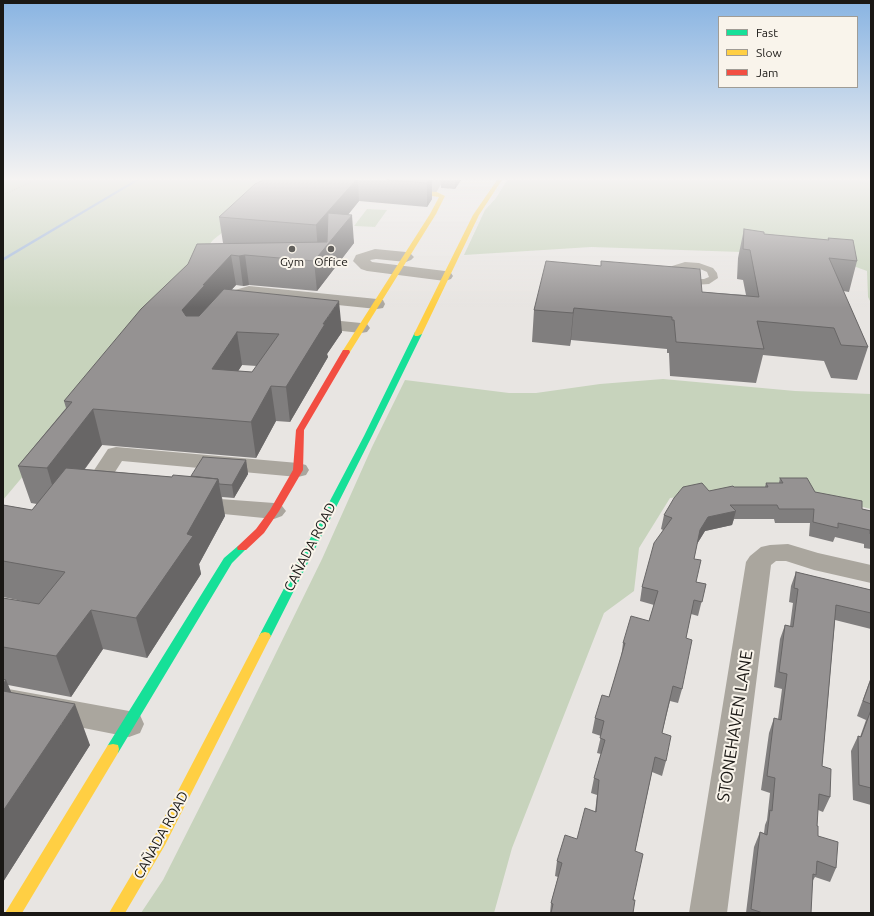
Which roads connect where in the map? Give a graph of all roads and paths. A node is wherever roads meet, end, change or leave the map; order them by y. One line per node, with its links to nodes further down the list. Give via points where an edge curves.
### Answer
1 (428, 223): 3 (street)
2 (472, 223): 5 (street, CAÑADA ROAD)
3 (406, 257): 4 (street); 4 (street, via 375,254 361,258 367,266)
4 (398, 270): 5 (street); 6 (street)
5 (444, 276): 18 (street, CAÑADA ROAD, via 368,436 171,819)
6 (377, 304): 7 (street, via 249,291 241,293); 9 (street)
7 (226, 318)
8 (293, 321): 9 (street)
9 (362, 328): 10 (street, via 300,430)
10 (298, 470): 11 (street, via 116,454 88,495); 13 (street)
11 (111, 497)
12 (173, 503): 13 (street)
13 (274, 511): 16 (street, via 260,531 228,561)
14 (871, 574): 19 (street, STONEHAVEN LANE, via 814,561 788,552 770,553 759,562)
15 (3, 700): 16 (street)
16 (129, 724): 17 (street)
17 (13, 913)
18 (116, 913)
19 (708, 913)

